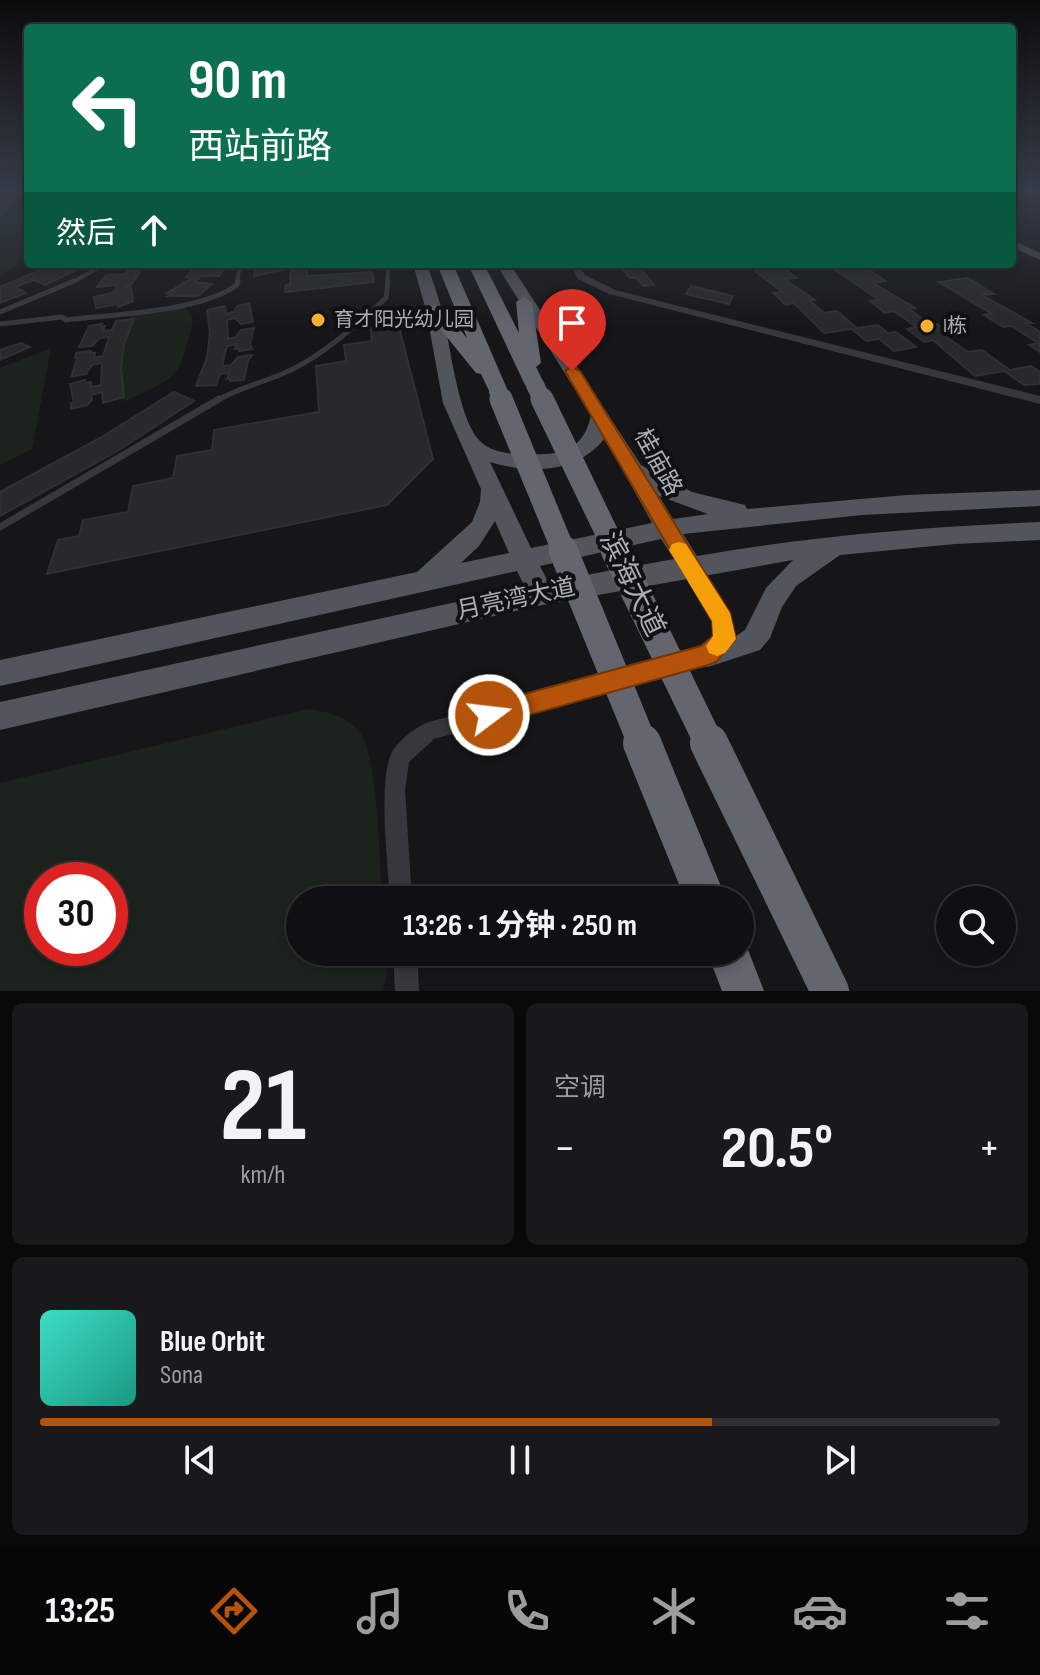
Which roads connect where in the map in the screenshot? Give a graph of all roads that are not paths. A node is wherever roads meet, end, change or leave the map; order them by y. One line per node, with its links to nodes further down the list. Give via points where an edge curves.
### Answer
1 (1016, 242): 2 (street)
2 (1040, 255)
3 (98, 268): 13 (lane)
4 (239, 268): 14 (lane, via 237,285 210,300)
5 (389, 268): 24 (lane, via 386,298 337,342 290,370 238,388)
6 (421, 268): 12 (main road)
7 (447, 268): 16 (highway, 滨海大道)
8 (478, 268): 15 (highway, 滨海大道)
9 (505, 268): 11 (main road, 桂庙路)
10 (576, 268): 17 (street, via 581,277 612,292)
11 (524, 302): 15 (highway); 18 (main road, 桂庙路)
12 (434, 310): 16 (highway); 19 (main road, via 446,384)
13 (0, 312)
14 (0, 324)
15 (535, 385): 41 (highway, 滨海大道, bridge)
16 (498, 391): 36 (highway, 滨海大道, bridge)
17 (1040, 400)
18 (601, 415): 19 (main road, via 598,438 556,459 516,463); 20 (main road, 桂庙路)
19 (473, 446): 21 (main road)
20 (625, 455): 23 (main road, via 648,480 684,499 721,509); 25 (main road, 桂庙路)
21 (492, 487): 28 (main road); 30 (main road, via 488,517)
22 (1040, 498): 23 (main road, 月亮湾大道)
23 (778, 513): 25 (main road, 月亮湾大道)
24 (0, 527)
25 (666, 529): 28 (main road, 月亮湾大道); 29 (main road, 桂庙路)
26 (1040, 531): 27 (main road, 月亮湾大道)
27 (846, 544): 29 (main road, 月亮湾大道); 32 (main road, via 809,561 783,582 763,629 747,645)
28 (523, 559): 30 (main road, 月亮湾大道); 31 (main road)
29 (690, 565): 31 (main road, 月亮湾大道); 32 (street, via 722,620 724,639)
30 (425, 580): 33 (main road, 月亮湾大道)
31 (540, 593): 34 (main road, 月亮湾大道)
32 (708, 655): 35 (street, via 429,731 400,757 395,790)
33 (0, 673)
34 (0, 716)
35 (400, 886)
36 (700, 886)
37 (406, 966): 39 (street)
38 (733, 966): 40 (highway)
39 (407, 991)
40 (743, 991)
41 (830, 991)

